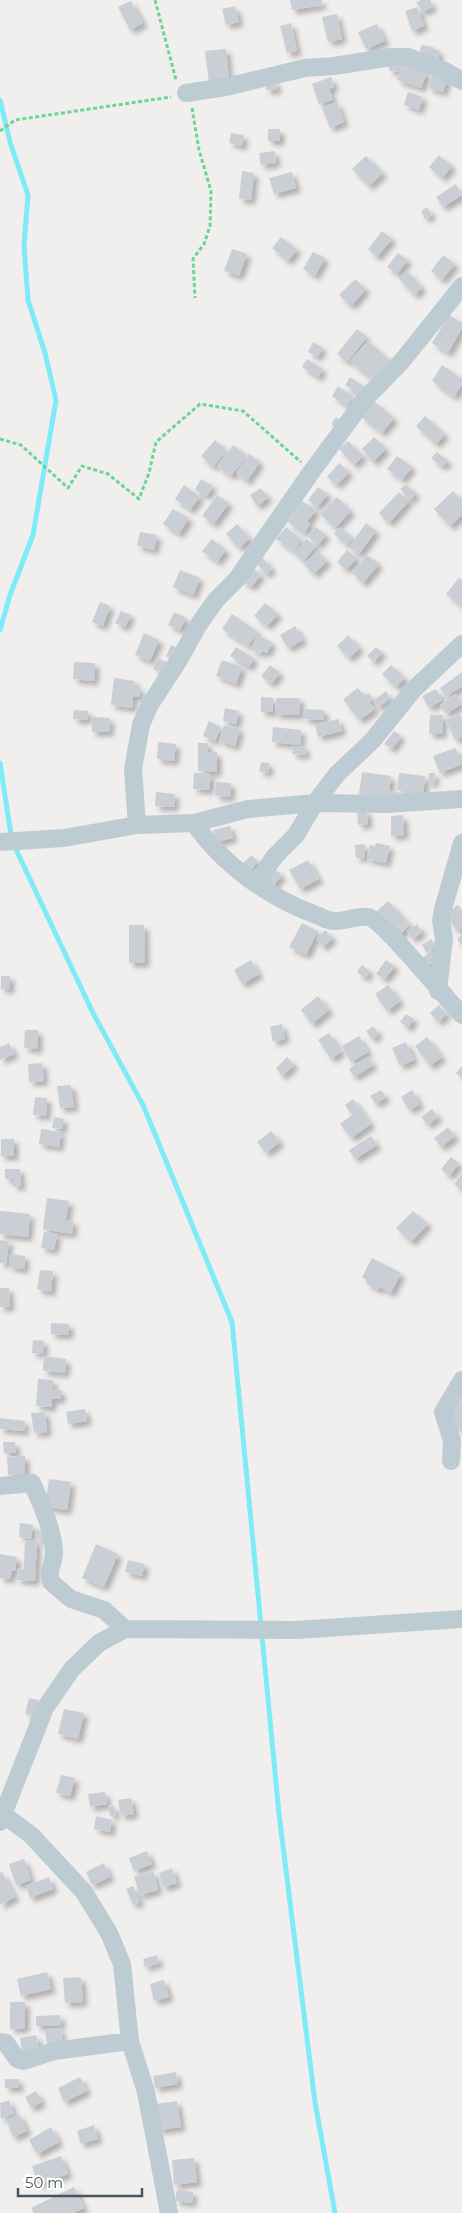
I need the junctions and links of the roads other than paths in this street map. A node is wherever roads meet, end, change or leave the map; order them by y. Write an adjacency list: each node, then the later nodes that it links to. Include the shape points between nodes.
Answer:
1 (462, 81): 2 (street, via 408,56 305,68)
2 (182, 94)
3 (462, 286): 8 (street, via 402,361 366,398 237,579 199,624 180,660 149,706 141,725 133,769)
4 (462, 644): 6 (street, via 413,690)
5 (462, 799): 6 (street, via 388,804)
6 (315, 803): 7 (street, via 248,808); 11 (street, via 296,835 275,856)
7 (194, 823): 8 (street); 11 (street, via 242,874)
8 (137, 825): 9 (street, via 64,838)
9 (0, 842)
10 (462, 843): 12 (street, via 442,915 444,938)
11 (256, 883): 12 (street, via 294,906 334,921 368,917 399,944)
12 (438, 991): 13 (street)
13 (462, 1015)
14 (462, 1380): 15 (street, via 443,1412 452,1441)
15 (451, 1461)
16 (0, 1486): 18 (street, via 32,1483 44,1509 54,1553 49,1569 51,1582 71,1599 104,1610)
17 (462, 1620): 18 (street, via 296,1630)
18 (125, 1629): 19 (street, via 99,1643 72,1669 45,1708)
19 (2, 1818): 20 (street, via 31,1835 84,1892 109,1933 122,1964)
20 (130, 2041): 21 (street, via 63,2049 24,2061 17,2059 6,2043); 22 (street, via 146,2092)
21 (0, 2042)
22 (169, 2213)

